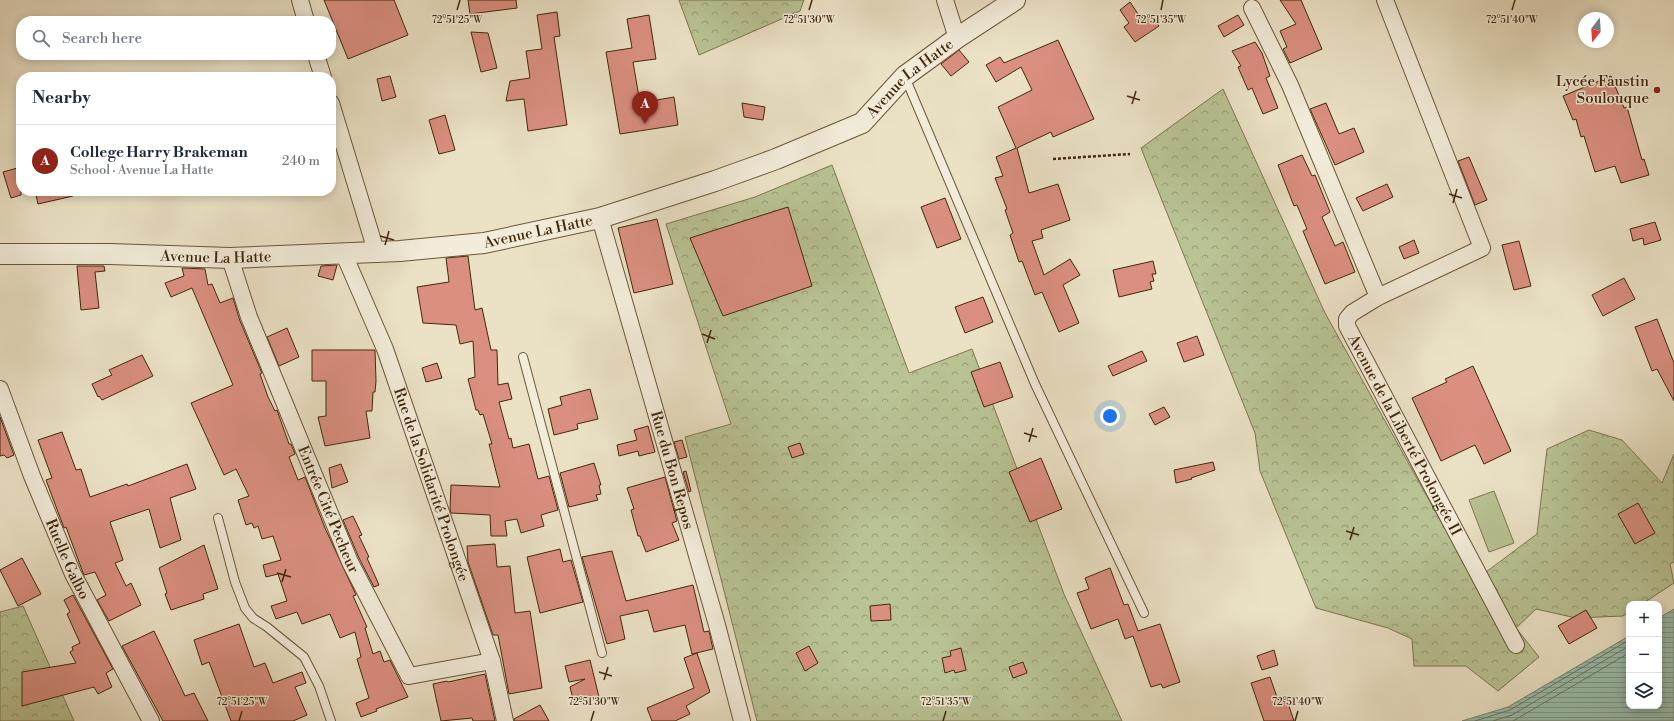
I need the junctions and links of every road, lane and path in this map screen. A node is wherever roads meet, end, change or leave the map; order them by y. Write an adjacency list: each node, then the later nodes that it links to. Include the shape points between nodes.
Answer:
1 (300, 0): 6 (street)
2 (945, 0): 7 (street)
3 (1015, 0): 7 (street, Avenue La Hatte)
4 (1385, 0): 19 (street, Avenue de la Liberté Prolongée II, via 1482,248)
5 (1252, 8): 19 (street, via 1290,85)
6 (305, 16)
7 (957, 38): 10 (street, Avenue La Hatte)
8 (318, 60): 9 (street)
9 (321, 72)
10 (905, 76): 14 (street, Avenue La Hatte, via 862,124 770,162); 23 (lane, via 1035,384)
11 (336, 119): 15 (street)
12 (1130, 154): 13 (path)
13 (1053, 159)
14 (600, 218): 15 (street, Avenue La Hatte, via 484,243); 30 (street, Rue du Bon Repos, via 717,625)
15 (376, 251): 16 (street, Avenue La Hatte)
16 (343, 252): 18 (street, Avenue La Hatte); 26 (street, Rue de la Solidarité Prolongée, via 385,349)
17 (0, 254): 18 (street, Avenue La Hatte)
18 (230, 258): 26 (street, Entrée Cité Pecheur, via 249,317 350,562 409,676)
19 (1378, 297): 24 (street, Avenue de la Liberté Prolongée II, via 1352,314 1347,319 1347,326)
20 (523, 357): 25 (lane)
21 (0, 389): 27 (street, Ruelle Galbo, via 32,476 73,574)
22 (218, 518): 28 (lane, via 235,582 245,608 253,618 304,657 319,686)
23 (1144, 613)
24 (1516, 645)
25 (602, 653)
26 (492, 661): 29 (street, Rue de la Solidarité Prolongée)
27 (151, 721)
28 (331, 721)
29 (506, 721)
30 (742, 721)

